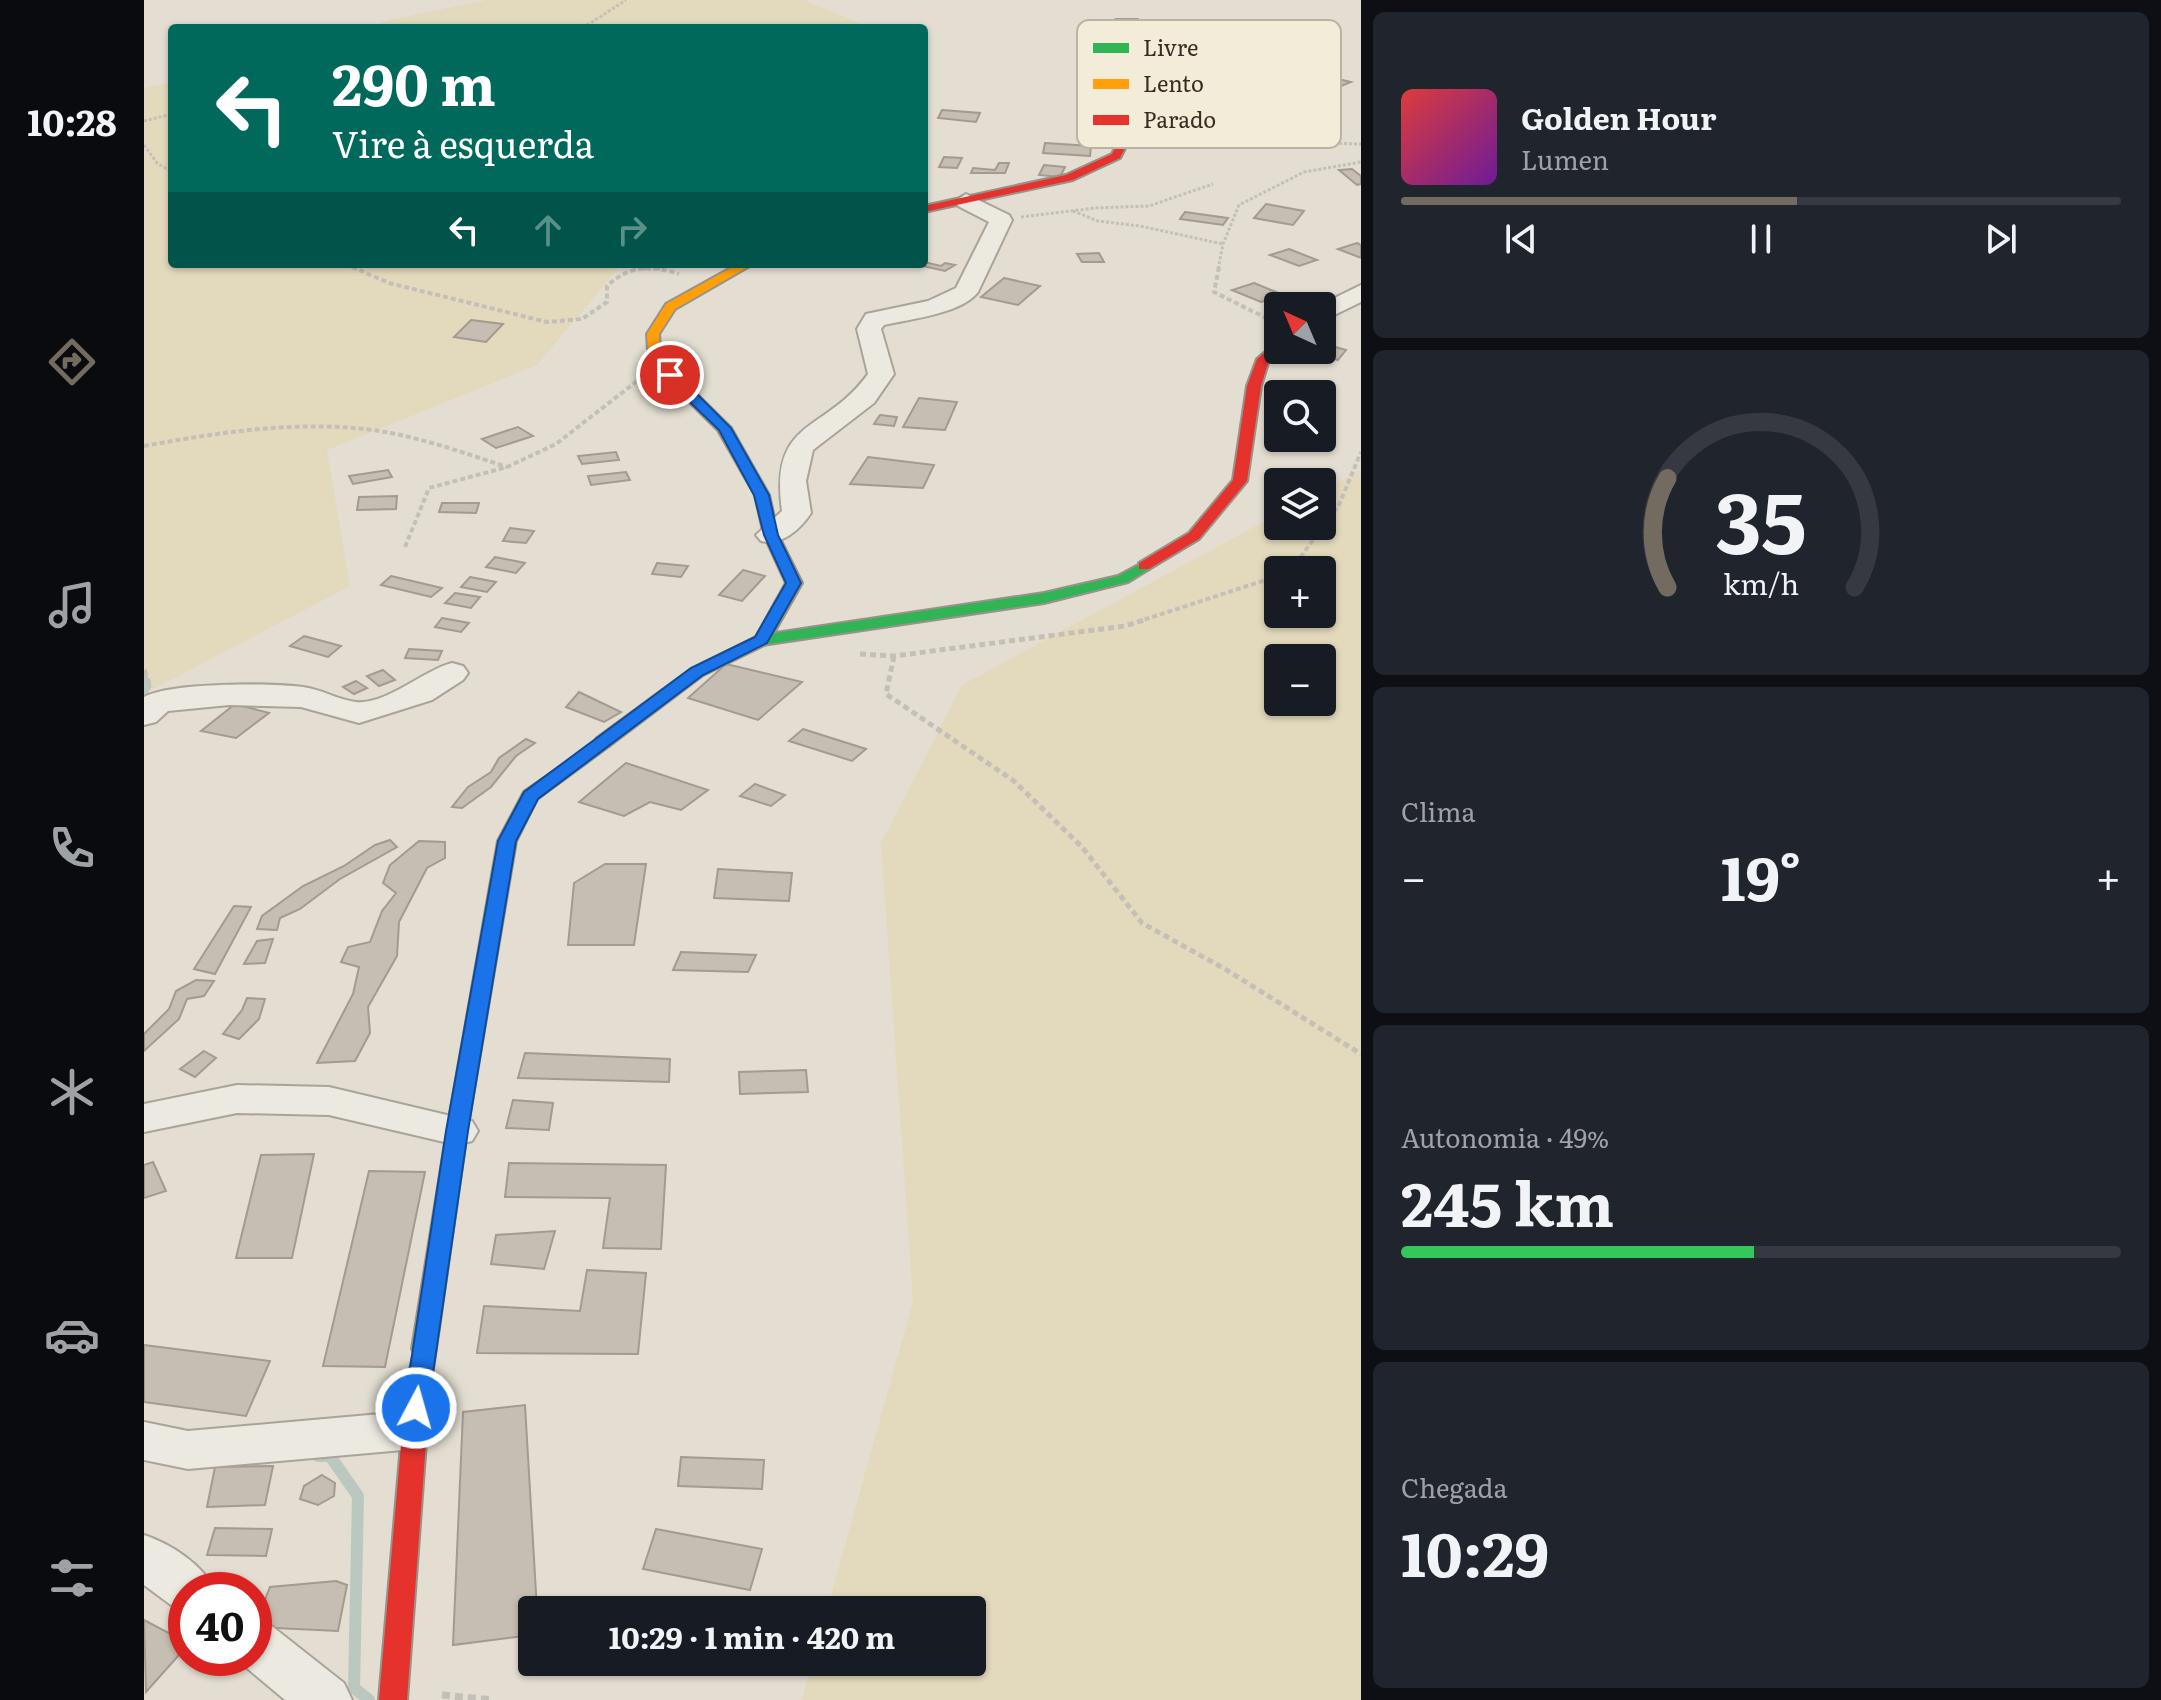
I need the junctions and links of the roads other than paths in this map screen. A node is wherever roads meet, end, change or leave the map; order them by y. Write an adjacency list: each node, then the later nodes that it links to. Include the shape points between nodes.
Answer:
1 (1120, 148): 2 (street, via 1116,156 1069,178)
2 (966, 201): 3 (street); 8 (street, via 1001,220 966,292 935,307 875,319 869,329 881,374 865,397 800,447 792,481 797,513)
3 (928, 208)
4 (740, 268): 8 (street, via 670,307 653,334 654,349 660,364 724,428 762,495)
5 (1361, 292): 6 (street)
6 (1336, 306)
7 (1264, 358): 9 (street, via 1254,386 1240,481 1194,536 1123,579 1044,598)
8 (771, 535): 9 (street, via 794,583)
9 (762, 640): 13 (street, via 697,672 530,796 507,841)
10 (452, 673): 11 (street, via 420,693 359,713 303,697 229,695 158,702)
11 (144, 715)
12 (144, 1118): 13 (street, via 237,1099 329,1101)
13 (457, 1131): 14 (street)
14 (414, 1430): 15 (street, via 188,1450); 20 (street)
15 (144, 1441)
16 (144, 1556): 17 (street)
17 (168, 1574)
18 (272, 1657): 19 (street)
19 (325, 1700)
20 (393, 1700)

